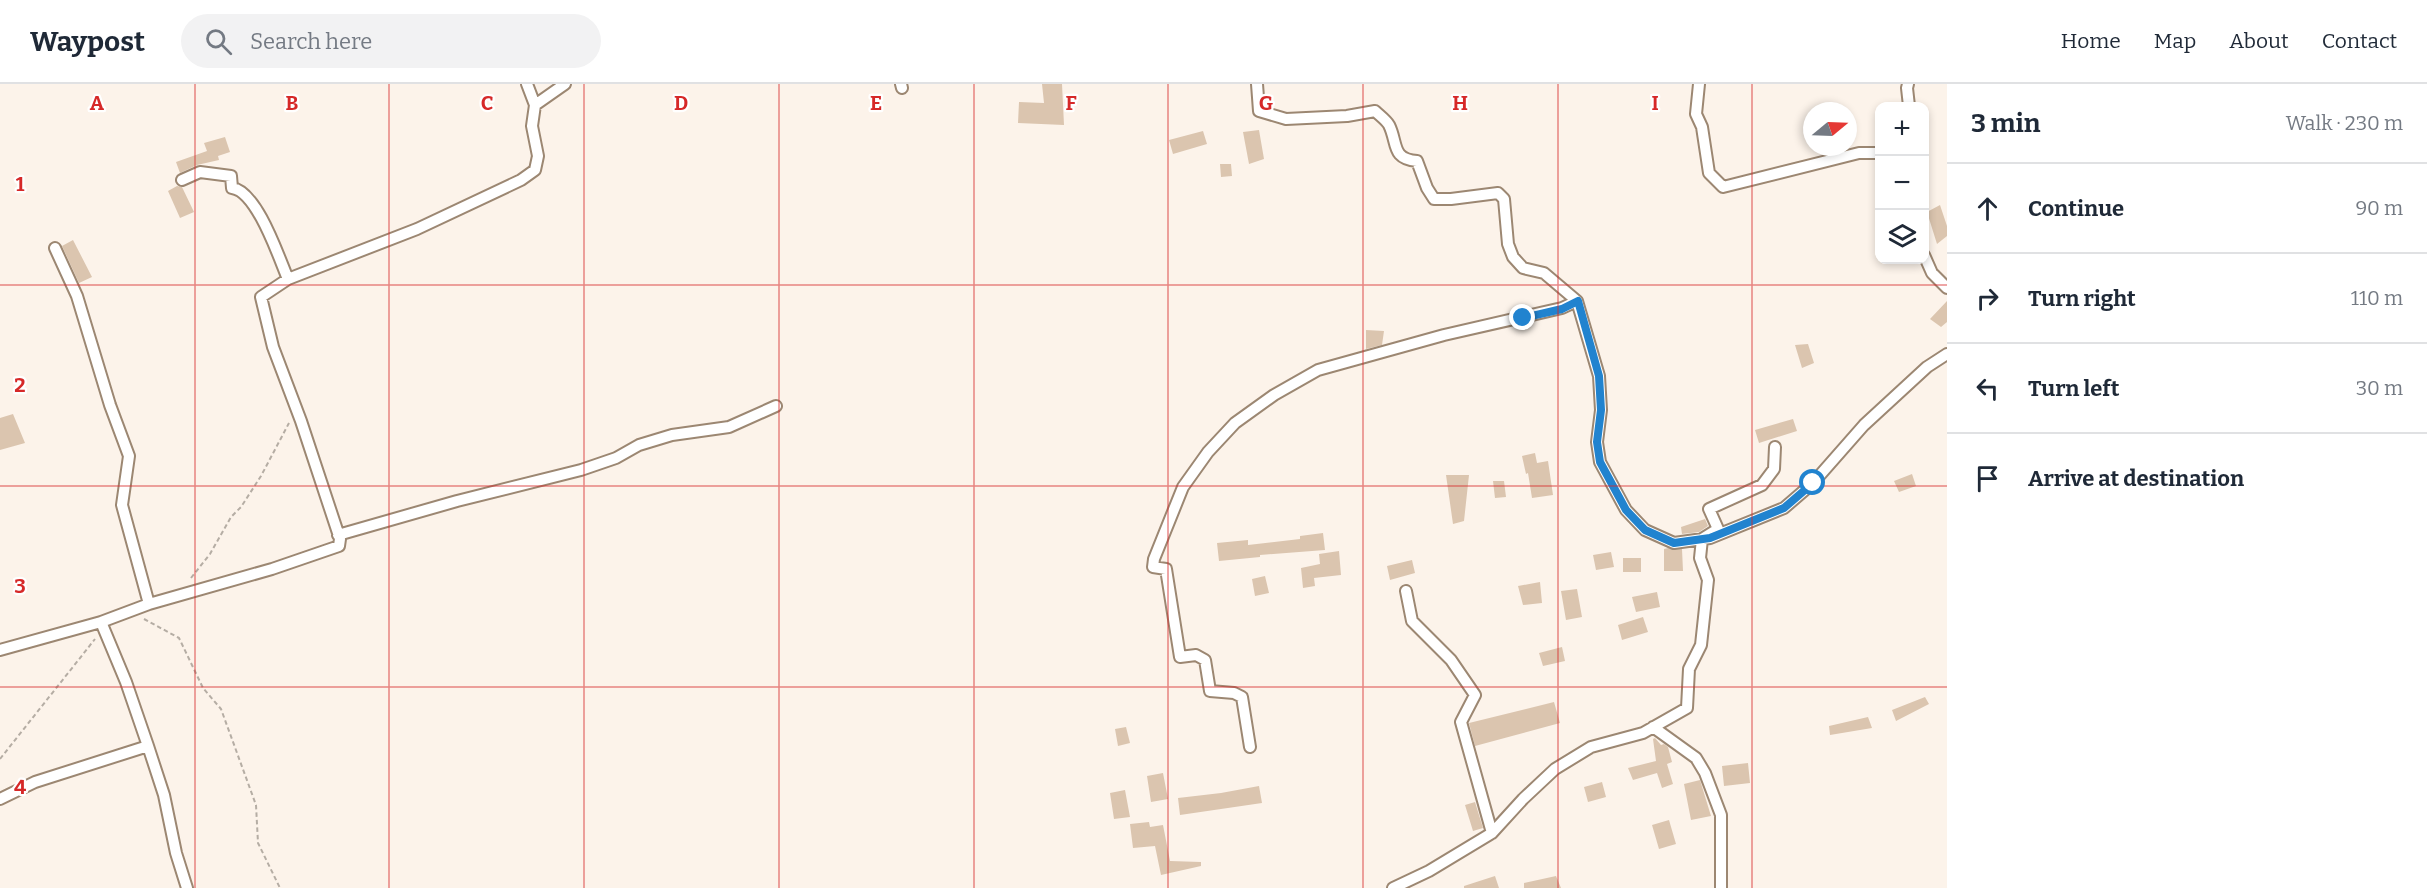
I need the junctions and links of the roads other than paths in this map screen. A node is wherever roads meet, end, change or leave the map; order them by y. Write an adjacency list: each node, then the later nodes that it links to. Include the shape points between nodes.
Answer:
1 (527, 84): 7 (street)
2 (565, 84): 7 (street)
3 (1257, 84): 14 (street, via 1259,111 1286,119 1375,111 1389,124 1396,151 1417,162 1434,199 1498,193 1504,200 1508,244 1514,257 1523,268 1544,273)
4 (1699, 84): 8 (street, via 1696,114 1702,127 1709,173 1723,187 1859,153)
5 (1908, 84): 6 (street)
6 (1909, 102)
7 (535, 105): 12 (street, via 532,126 538,156 535,170 521,180 417,229)
8 (1875, 153)
9 (182, 180): 12 (street, via 200,172 231,176 232,188 249,199 263,220)
10 (55, 248): 21 (street, via 78,296 129,456 122,505)
11 (1928, 264): 13 (street)
12 (288, 279): 18 (street, via 261,297 273,347)
13 (1947, 288)
14 (1578, 301): 19 (street, via 1599,376 1600,462 1626,510 1645,530 1674,543); 26 (street, via 1562,309 1444,335 1318,370 1235,423 1208,452 1183,487 1152,567 1166,569 1180,657 1196,655 1205,660 1209,690 1242,697)
15 (1947, 354): 19 (street, via 1927,367 1864,425 1813,483 1784,508)
16 (776, 406): 18 (street, via 729,427 672,435 581,470)
17 (1775, 447): 19 (street, via 1774,469 1762,485 1709,509 1718,529)
18 (338, 535): 21 (street, via 339,546)
19 (1702, 539): 24 (street, via 1700,558 1708,580 1701,645 1689,669 1687,708)
20 (1406, 591): 28 (street, via 1412,621 1451,660 1475,695 1461,722)
21 (149, 604): 22 (street)
22 (101, 622): 23 (street); 25 (street)
23 (0, 650)
24 (1653, 727): 28 (street, via 1590,747 1555,769); 31 (street, via 1696,758 1705,773 1721,815)
25 (148, 746): 27 (street, via 35,782); 29 (street)
26 (1250, 747)
27 (0, 799)
28 (1492, 833): 30 (street)
29 (187, 888)
30 (1393, 888)
31 (1721, 888)

